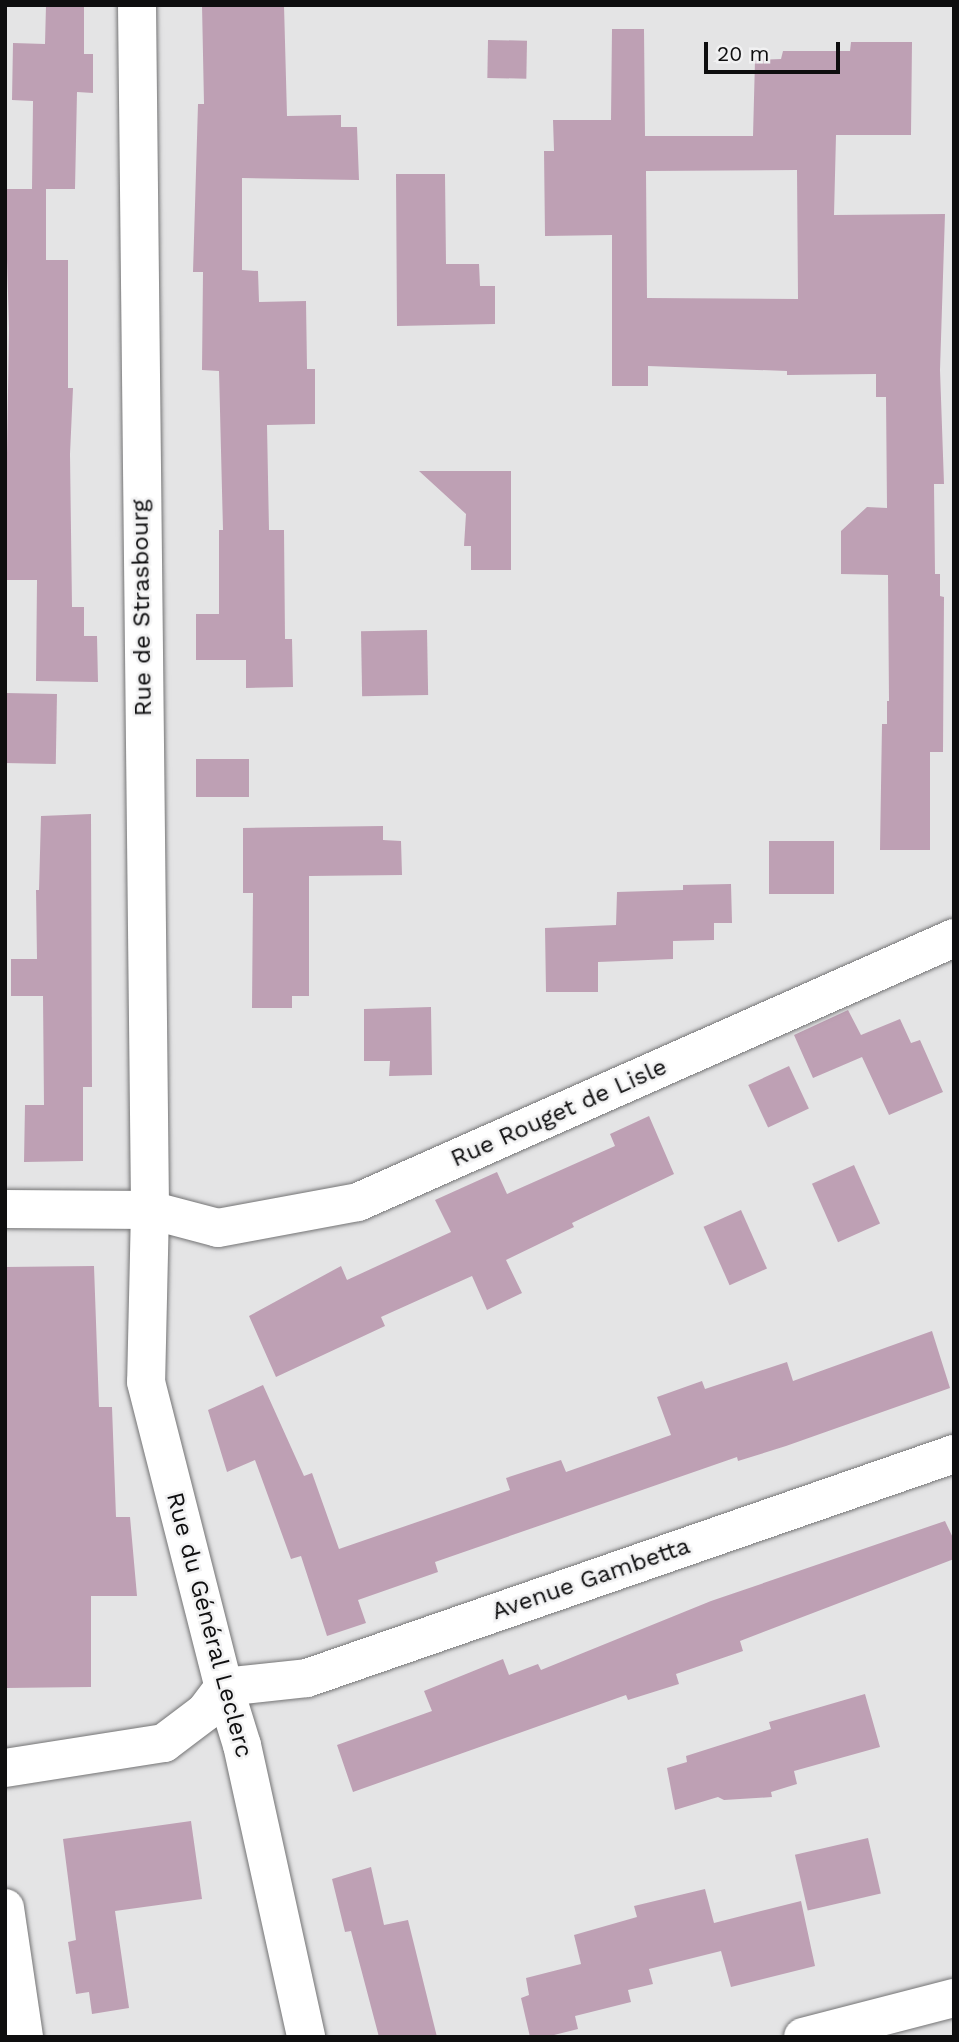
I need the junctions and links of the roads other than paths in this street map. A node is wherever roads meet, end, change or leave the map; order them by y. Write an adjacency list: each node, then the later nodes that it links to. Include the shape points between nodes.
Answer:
1 (137, 5): 4 (street, Rue de Strasbourg)
2 (954, 938): 4 (street, Rue Rouget de Lisle, via 358,1202 218,1228)
3 (5, 1209): 4 (street, Rue Rouget de Lisle)
4 (150, 1210): 6 (street, Rue du Général Leclerc, via 146,1382)
5 (954, 1454): 6 (street, Avenue Gambetta, via 307,1678)
6 (224, 1687): 7 (street, via 205,1712 164,1743); 11 (street, Rue du Général Leclerc, via 242,1745)
7 (5, 1768)
8 (5, 1908): 10 (street)
9 (954, 1998): 12 (street)
10 (24, 2037)
11 (306, 2037)
12 (803, 2037)

